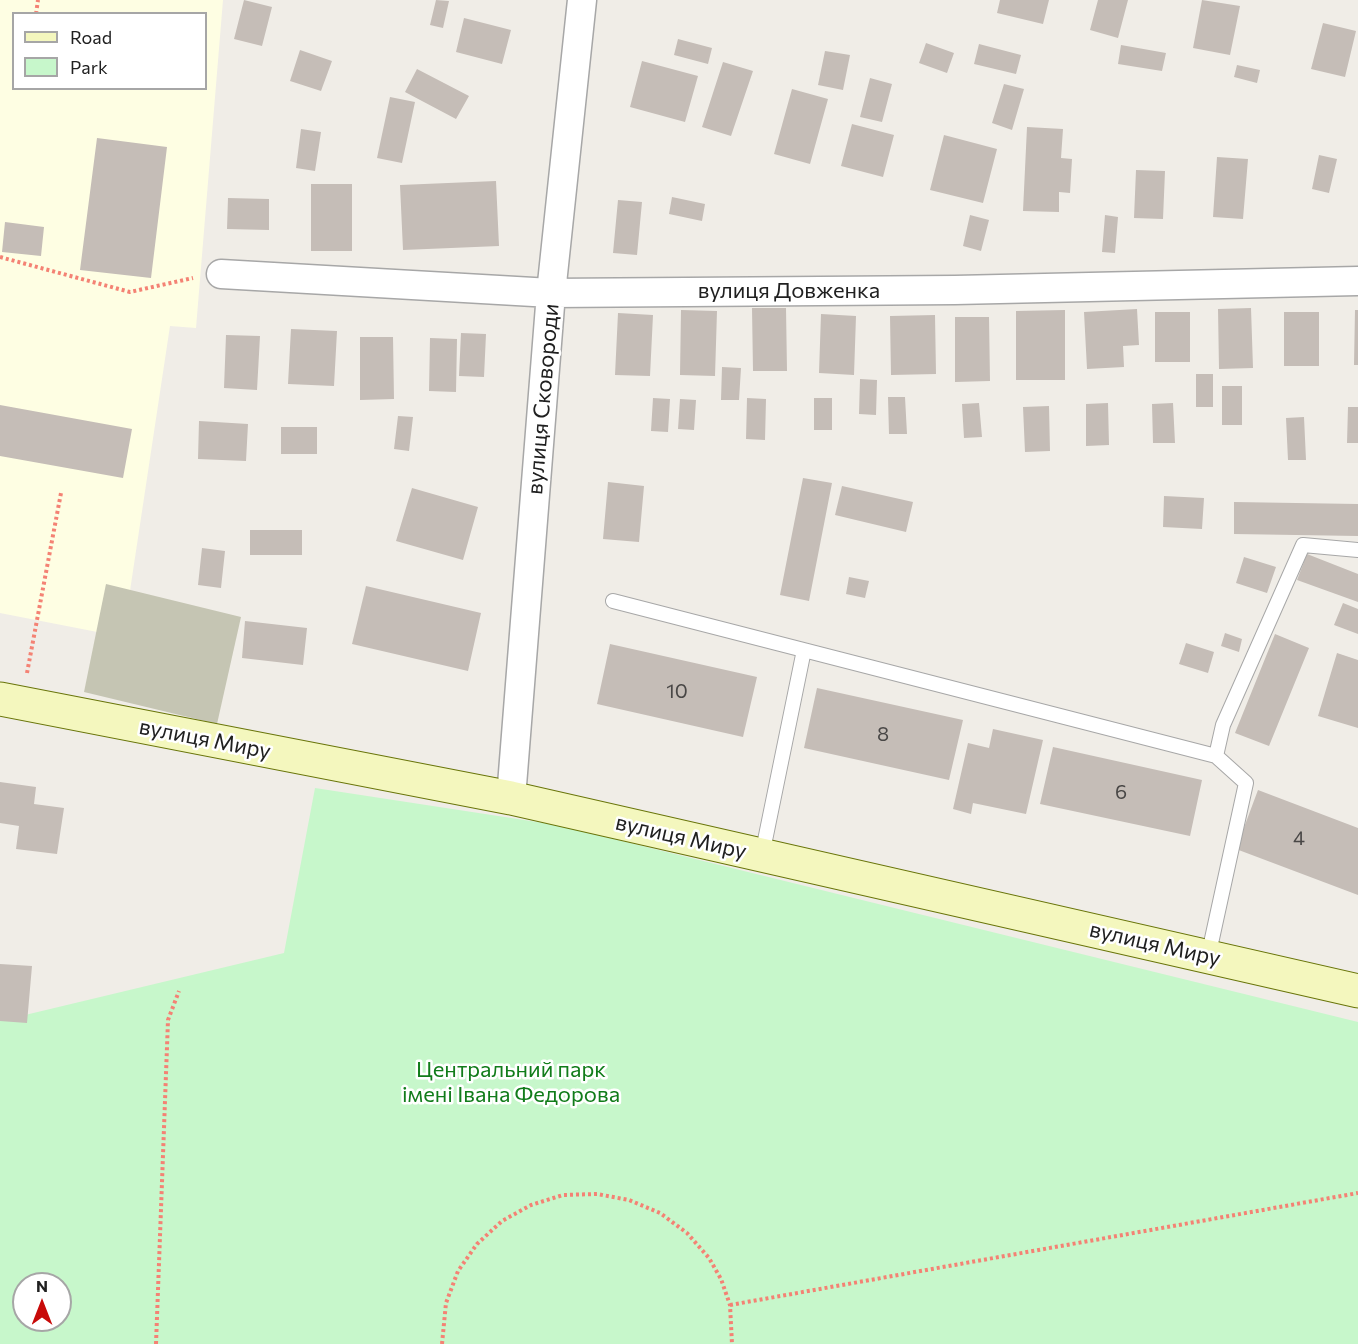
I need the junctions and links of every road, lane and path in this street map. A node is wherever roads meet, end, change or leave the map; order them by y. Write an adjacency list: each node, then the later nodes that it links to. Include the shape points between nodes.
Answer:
1 (582, 0): 5 (street, вулиця Сковороди)
2 (0, 257): 3 (path, via 130,292)
3 (221, 274): 5 (street, вулиця Довженка)
4 (1358, 281): 5 (street, вулиця Довженка, via 955,290)
5 (551, 293): 12 (street, вулиця Сковороди)
6 (61, 494): 10 (path, via 39,621)
7 (1358, 550): 11 (lane, via 1303,545 1223,725)
8 (613, 602): 9 (lane)
9 (804, 650): 11 (lane); 13 (lane)
10 (10, 701): 12 (main road, вулиця Миру)
11 (1216, 756): 14 (lane, via 1246,783)
12 (511, 798): 13 (main road, вулиця Миру)
13 (762, 855): 14 (main road, вулиця Миру)
14 (1208, 957): 16 (main road, вулиця Миру)
15 (179, 991): 19 (path, via 168,1020)
16 (1358, 991)
17 (1358, 1193): 18 (path)
18 (730, 1305): 20 (path, via 709,1258 687,1233 660,1213 630,1200 597,1194 563,1196 531,1205 477,1244 458,1271 446,1302); 21 (path)
19 (156, 1344)
20 (442, 1344)
21 (732, 1344)

